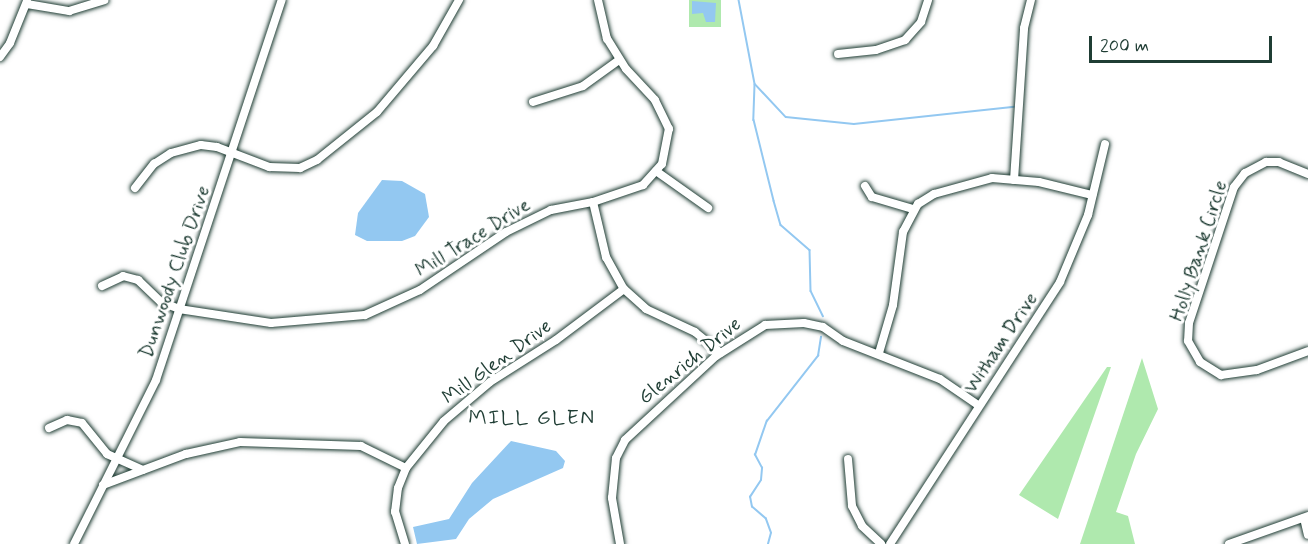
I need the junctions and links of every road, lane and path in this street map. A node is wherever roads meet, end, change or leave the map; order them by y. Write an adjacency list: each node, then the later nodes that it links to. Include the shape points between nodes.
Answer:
1 (104, 0): 7 (street, via 69,10)
2 (282, 0): 13 (street, Dunwoody Club Drive)
3 (459, 0): 13 (street, via 433,46 377,111 317,160 300,168 280,168)
4 (598, 0): 10 (street, via 604,32)
5 (928, 0): 8 (street, via 921,22 905,40 876,51)
6 (1031, 0): 16 (street, via 1024,28)
7 (27, 2): 9 (street)
8 (838, 54)
9 (0, 57)
10 (619, 60): 11 (street, via 583,86); 14 (street, via 666,118 667,151)
11 (532, 102)
12 (1105, 144): 19 (street, Witham Drive)
13 (233, 152): 18 (street, via 201,145 171,153 154,164); 25 (street, Dunwoody Club Drive)
14 (656, 171): 20 (street, Mill Trace Drive, via 643,185); 21 (street)
15 (1308, 174): 26 (street, Holly Bank Circle, via 1279,162 1266,162 1245,173 1234,187 1189,323 1188,341 1200,362 1221,375 1257,370)
16 (1014, 180): 19 (street); 22 (street, via 992,178 961,185 934,194)
17 (865, 186): 22 (street, via 872,197)
18 (135, 188)
19 (1092, 195): 29 (street, Witham Drive, via 1081,237 1060,282)
20 (593, 202): 24 (street, via 606,256); 25 (street, Mill Trace Drive, via 550,210 531,219 420,290 364,315 271,323)
21 (708, 208)
22 (913, 209): 28 (street, via 903,232 893,305)
23 (102, 286): 25 (street, via 123,276 138,280 161,302)
24 (624, 289): 27 (street, via 646,309 695,332); 33 (street, Mill Glen Drive, via 556,340 490,382 444,421)
25 (179, 309): 31 (street, Dunwoody Club Drive, via 147,403)
26 (1308, 351)
27 (721, 352): 28 (street, Glenrich Drive, via 765,325 804,323 823,327 843,341); 40 (street, Glenrich Drive, via 646,417 620,450 612,498)
28 (879, 353): 29 (street, Glenrich Drive, via 940,379)
29 (978, 405): 42 (street, Witham Drive)
30 (49, 428): 31 (street, via 67,420 82,423 93,432 103,450)
31 (119, 458): 34 (street); 35 (street, Dunwoody Club Drive)
32 (848, 459): 41 (street, via 852,506 862,526)
33 (406, 468): 34 (street, via 361,446 250,442 186,454); 39 (street, Mill Glen Drive, via 395,512)
34 (143, 470): 35 (street)
35 (103, 486): 38 (street, Dunwoody Club Drive)
36 (1306, 517): 37 (street); 43 (street)
37 (1308, 535)
38 (74, 544)
39 (405, 544)
40 (620, 544)
41 (880, 544)
42 (890, 544)
43 (1229, 544)

